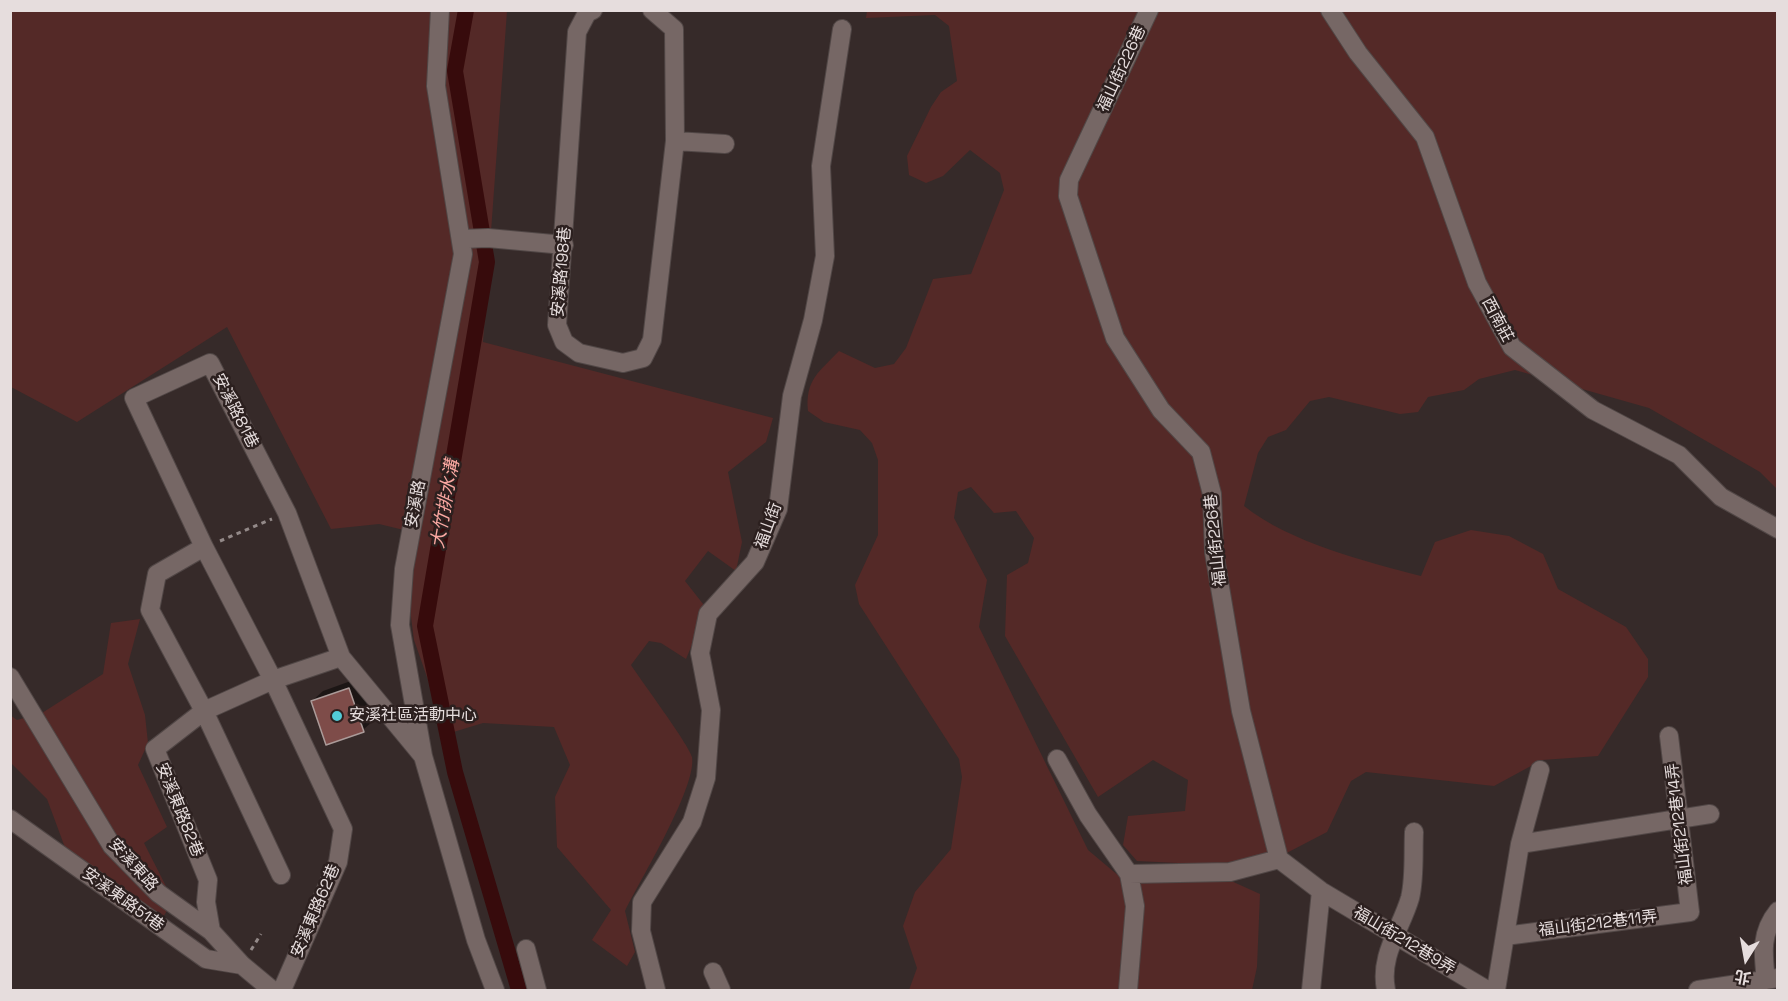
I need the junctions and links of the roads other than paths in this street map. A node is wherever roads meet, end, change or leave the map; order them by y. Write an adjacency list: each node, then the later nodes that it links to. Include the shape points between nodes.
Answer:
1 (440, 10): 9 (street, 安溪路, via 436,86)
2 (593, 10): 10 (street, 安溪路198巷, via 586,13 577,32)
3 (652, 10): 7 (street, 安溪路198巷, via 674,29)
4 (1149, 10): 27 (street, 福山街226巷, via 1069,180 1068,196 1114,338 1161,410 1201,452 1212,494 1214,552 1241,711)
5 (1330, 10): 11 (street, 西南莊, via 1358,53 1425,137 1477,283 1512,347 1593,410 1679,455 1721,497)
6 (842, 29): 44 (street, 福山街, via 821,166 825,256 813,320 792,396 778,509 755,562 708,614 700,652 711,710 706,778 692,822 642,902 641,931)
7 (675, 141): 8 (street); 10 (street, 安溪路198巷, via 652,339 643,358 623,363 579,353 564,342 557,325)
8 (725, 144)
9 (473, 239): 10 (street); 18 (street, 安溪路, via 463,254 404,569 399,625)
10 (564, 244)
11 (1778, 529)
12 (204, 547): 13 (street, 安溪路81巷, via 134,398 210,363 287,513); 15 (street, 安溪路81巷); 16 (street, via 157,574 150,610)
13 (341, 657): 15 (street); 18 (street, 安溪路81巷)
14 (10, 677): 33 (street, 安溪東路, via 112,846 158,893)
15 (273, 680): 16 (street); 24 (street, 安溪路81巷)
16 (204, 711): 29 (street); 33 (street, 安溪東路82巷, via 155,749 208,880 206,903)
17 (1669, 736): 23 (street, 福山街212巷14弄)
18 (423, 756): 42 (street, 安溪路, via 476,940)
19 (1057, 759): 28 (street, via 1088,815)
20 (1540, 770): 26 (street)
21 (1710, 814): 23 (street)
22 (10, 819): 37 (street, 安溪東路51巷, via 206,960)
23 (1679, 819): 26 (street); 32 (street, 福山街212巷14弄)
24 (343, 829): 41 (street, 安溪東路62巷, via 338,862)
25 (1414, 832): 34 (street, via 1410,897)
26 (1520, 844): 35 (street)
27 (1279, 859): 28 (street, via 1230,872); 30 (street)
28 (1129, 874): 46 (street, via 1135,906)
29 (281, 875)
30 (1321, 891): 34 (street, 福山街212巷9弄); 47 (street)
31 (1778, 911): 39 (street, via 1769,921 1762,944)
32 (1690, 912): 35 (street, 福山街212巷11弄)
33 (211, 931): 37 (street, 安溪東路)
34 (1393, 936): 48 (street, via 1383,978); 49 (street, 福山街212巷9弄)
35 (1505, 936): 50 (street)
36 (526, 949): 43 (street)
37 (242, 965): 40 (street, 安溪東路)
38 (712, 972): 45 (street)
39 (1772, 979): 51 (street)
40 (272, 990)
41 (282, 990)
42 (495, 990)
43 (537, 990)
44 (656, 990)
45 (721, 990)
46 (1128, 990)
47 (1311, 990)
48 (1386, 990)
49 (1487, 990)
50 (1496, 990)
51 (1698, 990)

